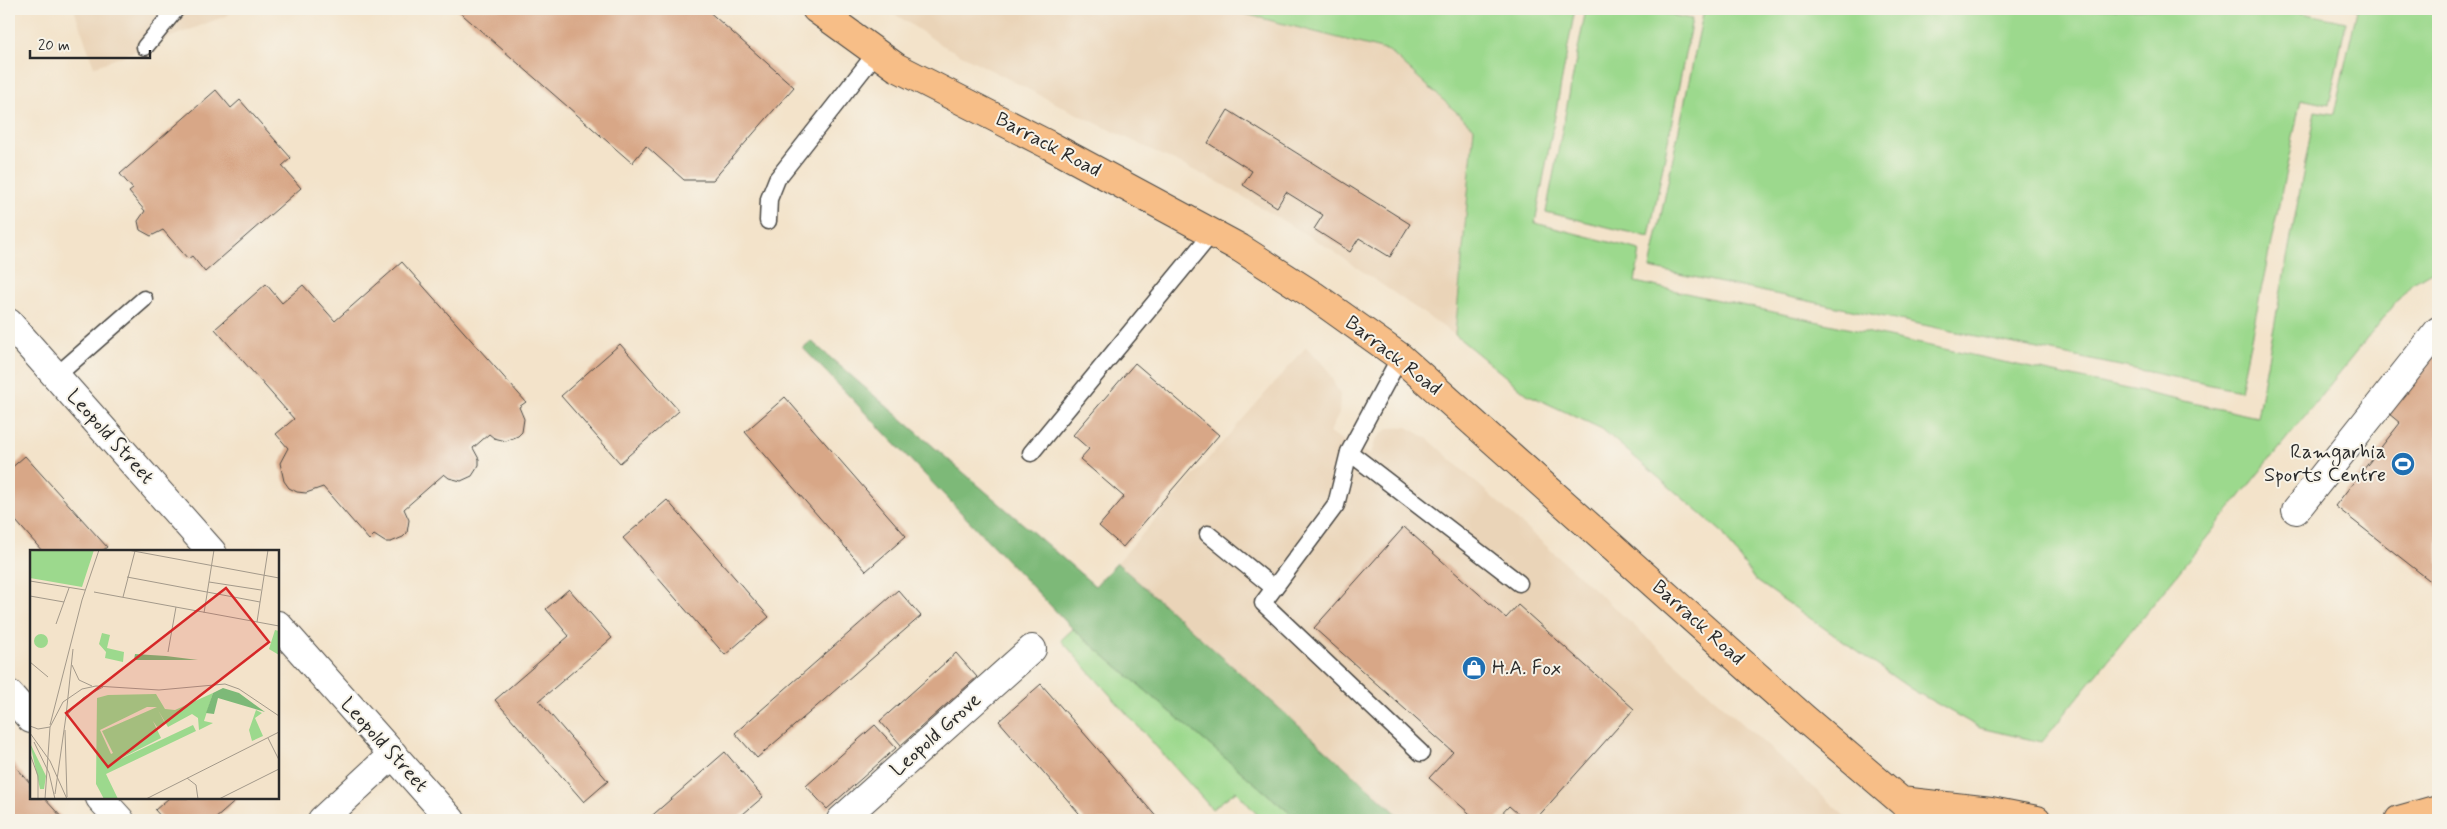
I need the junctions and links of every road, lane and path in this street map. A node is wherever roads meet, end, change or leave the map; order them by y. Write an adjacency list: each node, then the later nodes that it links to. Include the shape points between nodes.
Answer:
1 (176, 9): 3 (lane)
2 (816, 9): 4 (main road, Barrack Road)
3 (145, 46)
4 (876, 53): 5 (lane, via 777,179 769,199); 6 (main road, Barrack Road, via 896,67)
5 (768, 221)
6 (1212, 233): 10 (main road, Barrack Road, via 1313,295); 13 (lane)
7 (144, 299): 11 (lane)
8 (9, 323): 11 (street, Leopold Street)
9 (2438, 331): 14 (street)
10 (1400, 357): 12 (lane); 27 (main road, Barrack Road)
11 (56, 376): 16 (street, Leopold Street)
12 (1349, 452): 17 (lane); 18 (lane, via 1336,505)
13 (1031, 453)
14 (2296, 510)
15 (1208, 534): 18 (lane)
16 (210, 550)
17 (1519, 583)
18 (1274, 588): 23 (lane, via 1263,603)
19 (279, 626): 24 (street, Leopold Street)
20 (1032, 649): 31 (street, Leopold Grove)
21 (9, 694): 22 (street)
22 (30, 718)
23 (1421, 753)
24 (393, 754): 29 (street); 30 (street, Leopold Street)
25 (101, 799): 28 (street)
26 (2438, 809): 33 (main road)
27 (1910, 811): 32 (main road, Barrack Road, via 1991,811)
28 (120, 820)
29 (322, 820)
30 (451, 820)
31 (841, 820)
32 (2037, 820)
33 (2399, 820)

